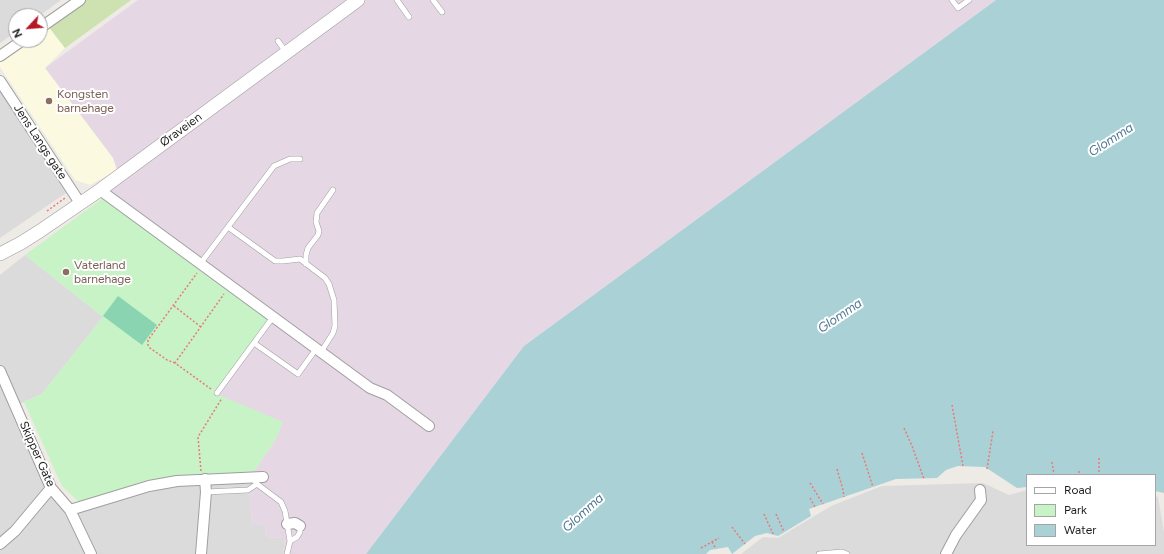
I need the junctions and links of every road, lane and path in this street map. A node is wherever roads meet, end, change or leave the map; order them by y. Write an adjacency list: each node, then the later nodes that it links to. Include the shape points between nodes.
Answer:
1 (80, 0): 9 (street)
2 (358, 0): 12 (street, Øraveien)
3 (397, 0): 8 (lane)
4 (433, 0): 7 (lane)
5 (952, 0): 6 (lane, via 958,8)
6 (968, 0)
7 (442, 12)
8 (409, 17)
9 (48, 22)
10 (278, 41): 12 (lane)
11 (12, 48): 13 (street)
12 (286, 52): 16 (street, Øraveien)
13 (0, 56)
14 (0, 81): 18 (street, Jens Langs gate)
15 (300, 159): 20 (lane, via 290,159 274,166)
16 (100, 190): 18 (street, Øraveien); 23 (street)
17 (333, 190): 22 (lane, via 317,213 319,231 308,248)
18 (76, 197): 19 (path); 21 (street, Øraveien, via 40,231)
19 (45, 213)
20 (228, 227): 22 (lane, via 275,261 300,259); 23 (lane)
21 (0, 254)
22 (306, 264): 29 (lane, via 329,284 336,313 334,333)
23 (202, 265): 24 (street); 25 (path)
24 (230, 286): 26 (street); 27 (path)
25 (174, 306): 27 (path); 30 (path, via 148,340 148,344 150,348)
26 (273, 317): 28 (lane); 29 (street)
27 (201, 327): 30 (path)
28 (254, 343): 29 (lane, via 298,374); 32 (lane)
29 (318, 350): 34 (street)
30 (175, 364): 32 (path)
31 (0, 371): 50 (street, Skipper Gate)
32 (219, 391): 45 (path, via 225,394 198,437)
33 (952, 405): 40 (path)
34 (429, 426)
35 (904, 428): 46 (path)
36 (993, 431): 42 (path)
37 (862, 453): 49 (path)
38 (1099, 458): 44 (path)
39 (1052, 462): 43 (path)
40 (963, 466)
41 (837, 469): 54 (path)
42 (987, 469)
43 (1054, 474)
44 (1099, 474)
45 (203, 479): 47 (street); 52 (street); 57 (street, via 150,486)
46 (924, 479)
47 (257, 480): 52 (lane, via 248,490); 60 (lane, via 281,502 286,511)
48 (810, 483): 55 (path)
49 (873, 487)
50 (51, 488): 57 (street, Skipper Gate); 68 (street, via 15,531)
51 (980, 490): 77 (street, via 981,500)
52 (206, 492): 73 (street)
53 (810, 498): 56 (path)
54 (844, 498)
55 (823, 504)
56 (815, 507)
57 (70, 510): 72 (street, Skipper Gate)
58 (764, 514): 64 (path)
59 (776, 514): 63 (path)
60 (287, 524): 61 (street, via 295,523); 66 (lane)
61 (300, 526): 66 (lane, via 300,532)
62 (732, 527): 69 (path)
63 (784, 532)
64 (774, 536)
65 (719, 538): 67 (path)
66 (290, 541): 74 (lane)
67 (712, 542): 70 (path); 71 (path)
68 (0, 544)
69 (745, 544)
70 (701, 548)
71 (716, 549)
72 (91, 554)
73 (201, 554)
74 (287, 554)
75 (819, 554): 76 (lane)
76 (847, 554)
77 (946, 554)

